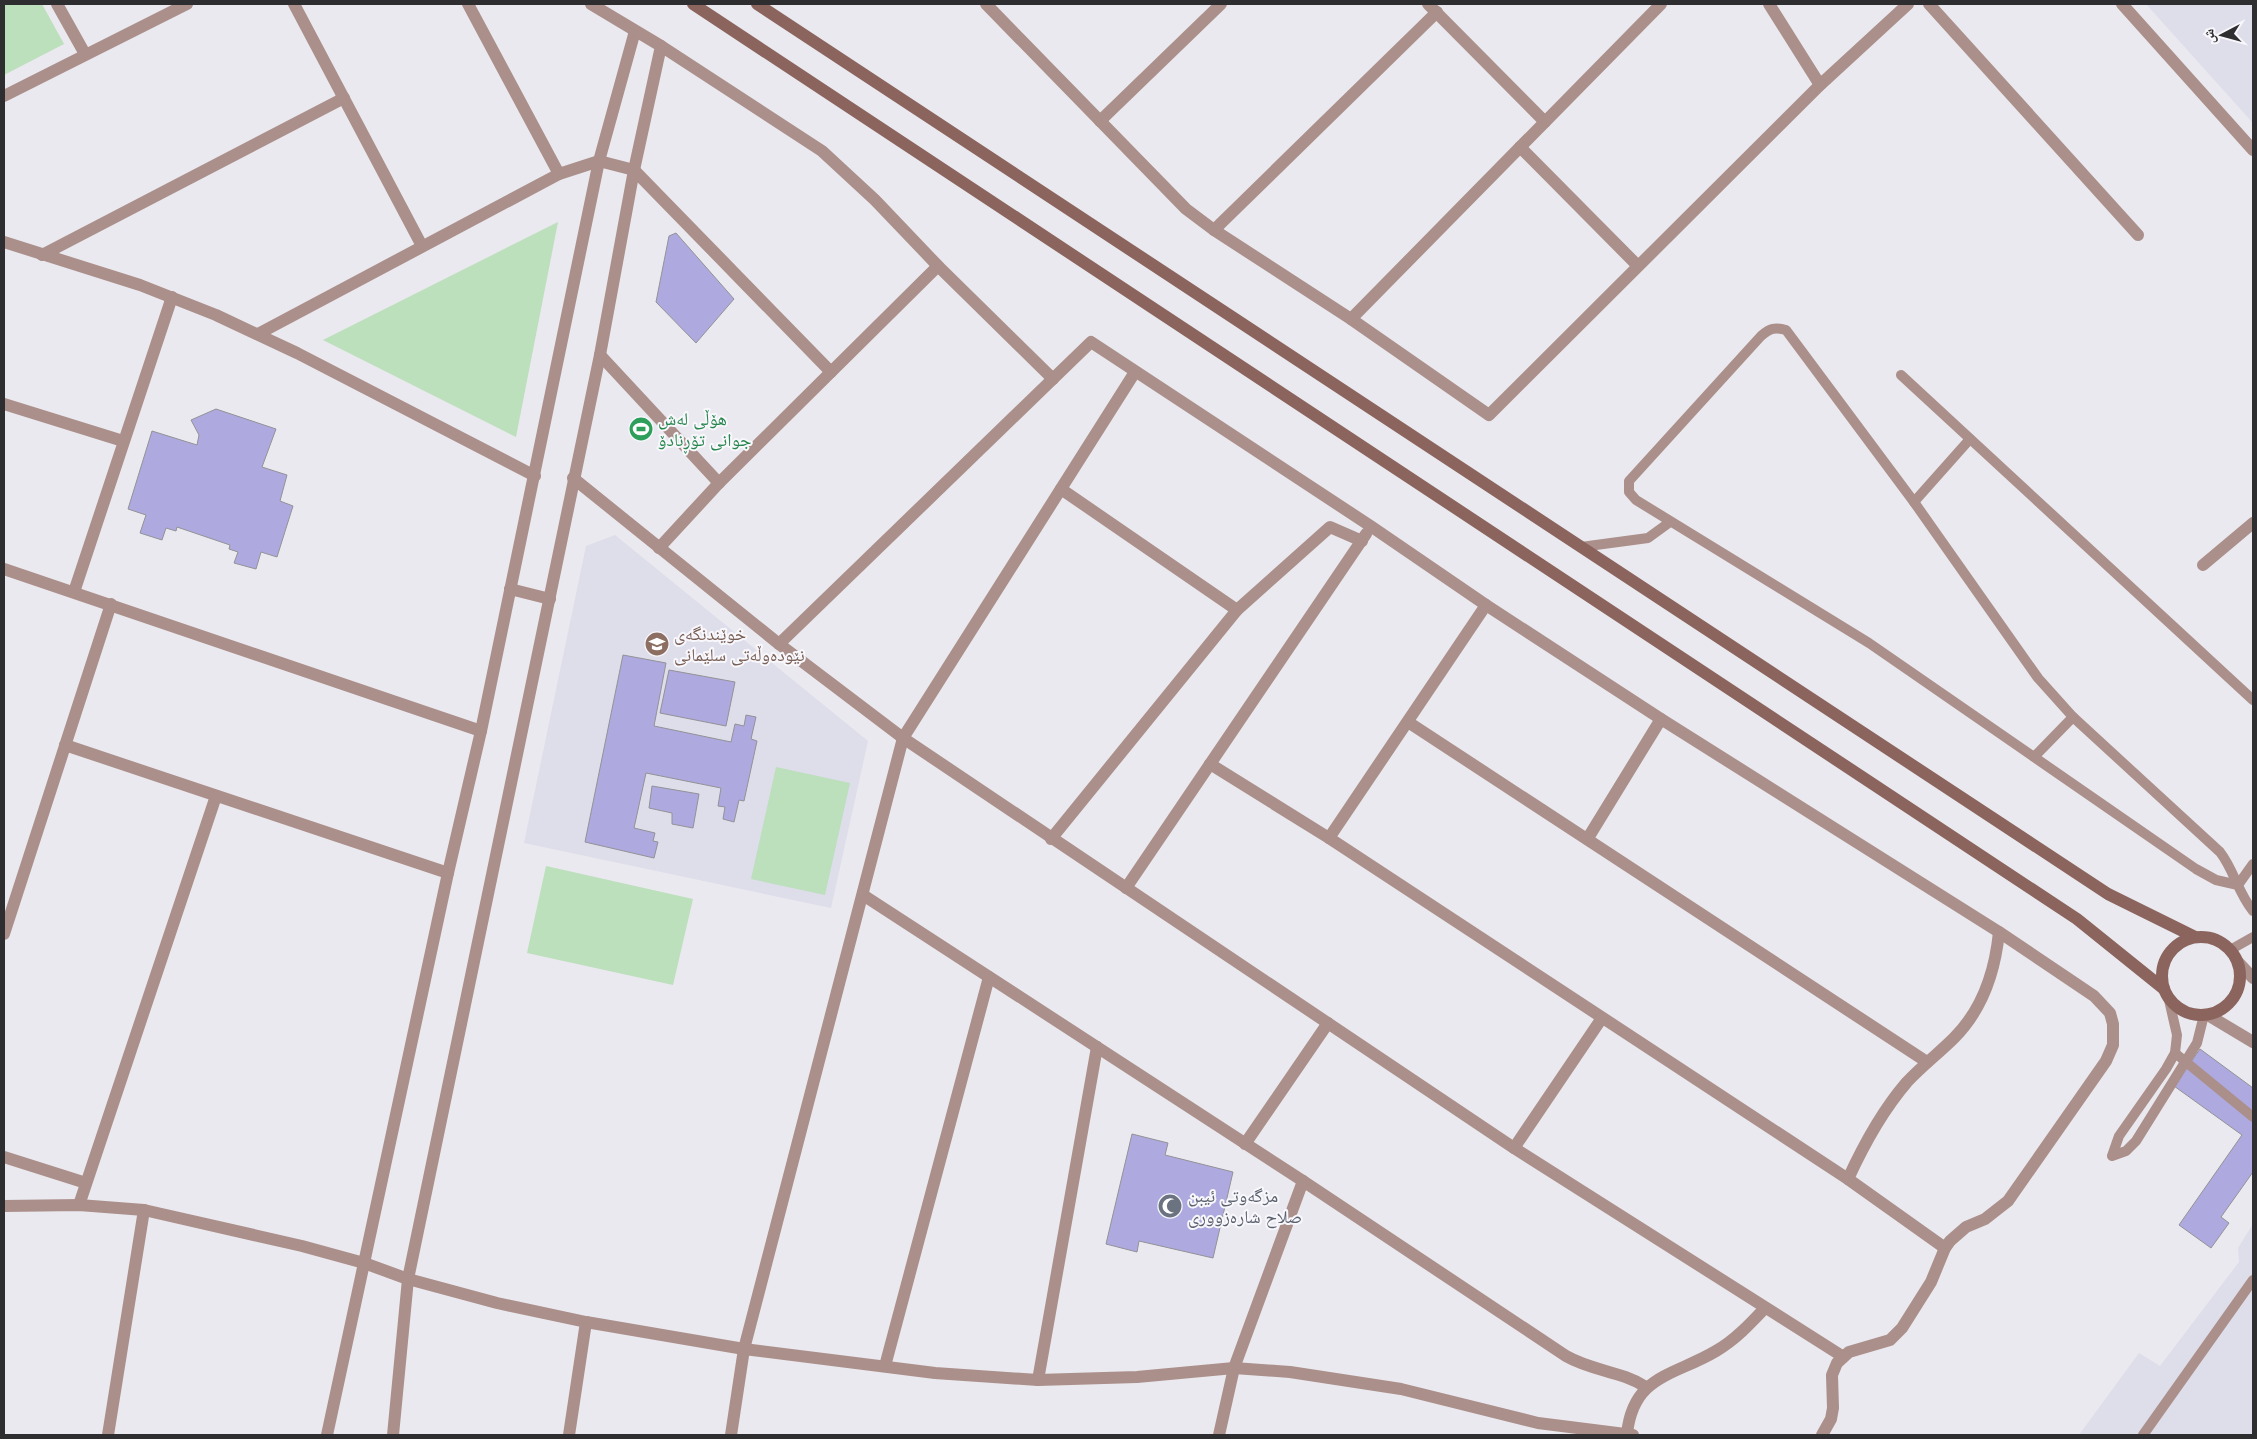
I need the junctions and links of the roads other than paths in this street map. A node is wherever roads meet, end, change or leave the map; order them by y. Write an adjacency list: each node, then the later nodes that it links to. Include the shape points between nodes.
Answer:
1 (57, 4): 18 (street)
2 (187, 4): 18 (street)
3 (294, 4): 21 (street)
4 (468, 4): 28 (street)
5 (591, 4): 16 (street)
6 (693, 4): 94 (main road, via 2077,919)
7 (756, 4): 57 (main road)
8 (986, 4): 22 (street)
9 (1769, 4): 19 (street)
10 (1908, 4): 19 (street)
11 (1929, 4): 30 (street)
12 (2122, 4): 25 (street)
13 (1655, 6): 23 (street)
14 (1212, 7): 22 (street)
15 (1432, 8): 23 (street); 29 (street)
16 (635, 31): 17 (street); 26 (street)
17 (661, 46): 27 (street); 34 (street, via 822,151 876,200)
18 (85, 54): 20 (street)
19 (1820, 85): 35 (street)
20 (4, 96)
21 (344, 98): 32 (street); 33 (street)
22 (1100, 121): 29 (street, via 1186,209)
23 (1545, 122): 24 (street)
24 (1520, 147): 35 (street); 37 (street)
25 (2253, 150)
26 (600, 161): 27 (street); 28 (street); 47 (street)
27 (634, 170): 39 (street); 40 (street)
28 (559, 174): 32 (street)
29 (1214, 230): 37 (street)
30 (2138, 235)
31 (4, 242): 33 (street)
32 (422, 246): 38 (street)
33 (42, 255): 36 (street)
34 (938, 266): 40 (street); 43 (street)
35 (1638, 266): 37 (street, via 1489,415)
36 (172, 297): 38 (street); 46 (street)
37 (1351, 319)
38 (258, 334): 47 (street)
39 (600, 354): 48 (street); 49 (street)
40 (831, 372): 49 (street)
41 (1135, 372): 43 (street, via 1091,342); 50 (street); 54 (street)
42 (1901, 375): 45 (lane)
43 (1053, 379): 66 (street)
44 (4, 404): 46 (street)
45 (1970, 439): 51 (lane); 67 (lane)
46 (123, 441): 61 (street)
47 (535, 476): 60 (street)
48 (573, 478): 56 (street); 62 (street)
49 (719, 483): 56 (street)
50 (1061, 489): 65 (street); 72 (street)
51 (1914, 502): 52 (lane, via 1793,337 1778,327 1761,336 1629,481 1631,496); 68 (lane, via 2038,678)
52 (1670, 522): 57 (lane, via 1648,538); 74 (lane, via 1869,643)
53 (2253, 523): 58 (street)
54 (1372, 527): 55 (street); 64 (street)
55 (1362, 541): 65 (street, via 1330,527); 75 (street)
56 (659, 548): 66 (street)
57 (1581, 548): 88 (main road, via 2108,894)
58 (2203, 565)
59 (4, 569): 61 (street)
60 (510, 589): 62 (street); 71 (street)
61 (74, 592): 63 (street)
62 (550, 600): 115 (street)
63 (111, 604): 71 (street); 73 (street)
64 (1486, 605): 69 (street); 70 (street)
65 (1238, 610): 79 (street)
66 (779, 644): 72 (street)
67 (2253, 700)
68 (2073, 717): 74 (lane); 82 (lane, via 2220,852)
69 (1661, 719): 78 (street); 86 (street)
70 (1408, 722): 77 (street); 78 (street)
71 (481, 731): 81 (street)
72 (903, 738): 79 (street); 84 (street)
73 (65, 745): 76 (street); 87 (street)
74 (2034, 757): 82 (lane, via 2196,869 2216,880)
75 (1210, 764): 77 (street); 83 (street)
76 (216, 796): 81 (street); 109 (street)
77 (1330, 838): 96 (street)
78 (1588, 838): 101 (street)
79 (1051, 839): 83 (street)
80 (2253, 864): 82 (lane)
81 (448, 873): 114 (street)
82 (2238, 885): 85 (lane)
83 (1126, 888): 97 (street)
84 (863, 895): 92 (street); 119 (street)
85 (2253, 911)
86 (1999, 932): 101 (street, via 1993,970 1978,1005 1956,1036); 113 (street, via 2103,1004 2113,1024 2113,1045 2106,1061 2008,1201 1985,1220 1957,1234)
87 (4, 934)
88 (2195, 937): 90 (main road, via 2208,937); 94 (main road, via 2174,946 2162,966)
89 (2253, 937): 90 (lane)
90 (2230, 950): 91 (main road)
91 (2238, 962): 93 (street); 95 (main road, via 2238,991 2226,1007)
92 (988, 977): 99 (street); 121 (street)
93 (2253, 978)
94 (2167, 995): 95 (main road, via 2185,1012); 100 (lane, via 2177,1035)
95 (2206, 1015): 98 (street); 102 (lane, via 2197,1043)
96 (1602, 1018): 105 (street); 107 (street)
97 (1328, 1024): 104 (street); 105 (street)
98 (2253, 1042)
99 (1097, 1048): 104 (street); 123 (street)
100 (2175, 1053): 102 (lane); 102 (lane, via 2118,1136 2112,1156 2126,1151 2136,1141)
101 (1927, 1062): 107 (street, via 1901,1090 1874,1128)
102 (2186, 1062): 103 (lane)
103 (2253, 1117)
104 (1245, 1144): 108 (street)
105 (1514, 1148): 117 (street)
106 (4, 1157): 109 (street)
107 (1848, 1179): 113 (street)
108 (1303, 1182): 122 (street); 124 (street, via 1576,1362 1624,1375)
109 (86, 1183): 110 (street)
110 (79, 1205): 111 (street); 112 (street)
111 (4, 1206)
112 (144, 1210): 114 (street, via 249,1232); 125 (street)
113 (1945, 1248): 120 (street, via 1928,1287 1896,1335 1882,1344 1856,1349)
114 (364, 1263): 115 (street); 126 (street)
115 (408, 1280): 118 (street); 127 (street)
116 (2253, 1280): 133 (lane)
117 (1765, 1308): 120 (street); 124 (street, via 1718,1350)
118 (586, 1322): 119 (street); 128 (street)
119 (744, 1348): 121 (street); 129 (street)
120 (1842, 1356): 132 (street, via 1834,1369 1833,1408)
121 (884, 1366): 123 (street)
122 (1234, 1368): 123 (street, via 1136,1377); 130 (street); 131 (street, via 1346,1379 1401,1389 1538,1423)
123 (1038, 1380)
124 (1646, 1387): 131 (street, via 1632,1409)
125 (108, 1435)
126 (327, 1435)
127 (393, 1435)
128 (569, 1435)
129 (731, 1435)
130 (1219, 1435)
131 (1630, 1435)
132 (1822, 1435)
133 (2143, 1435)

